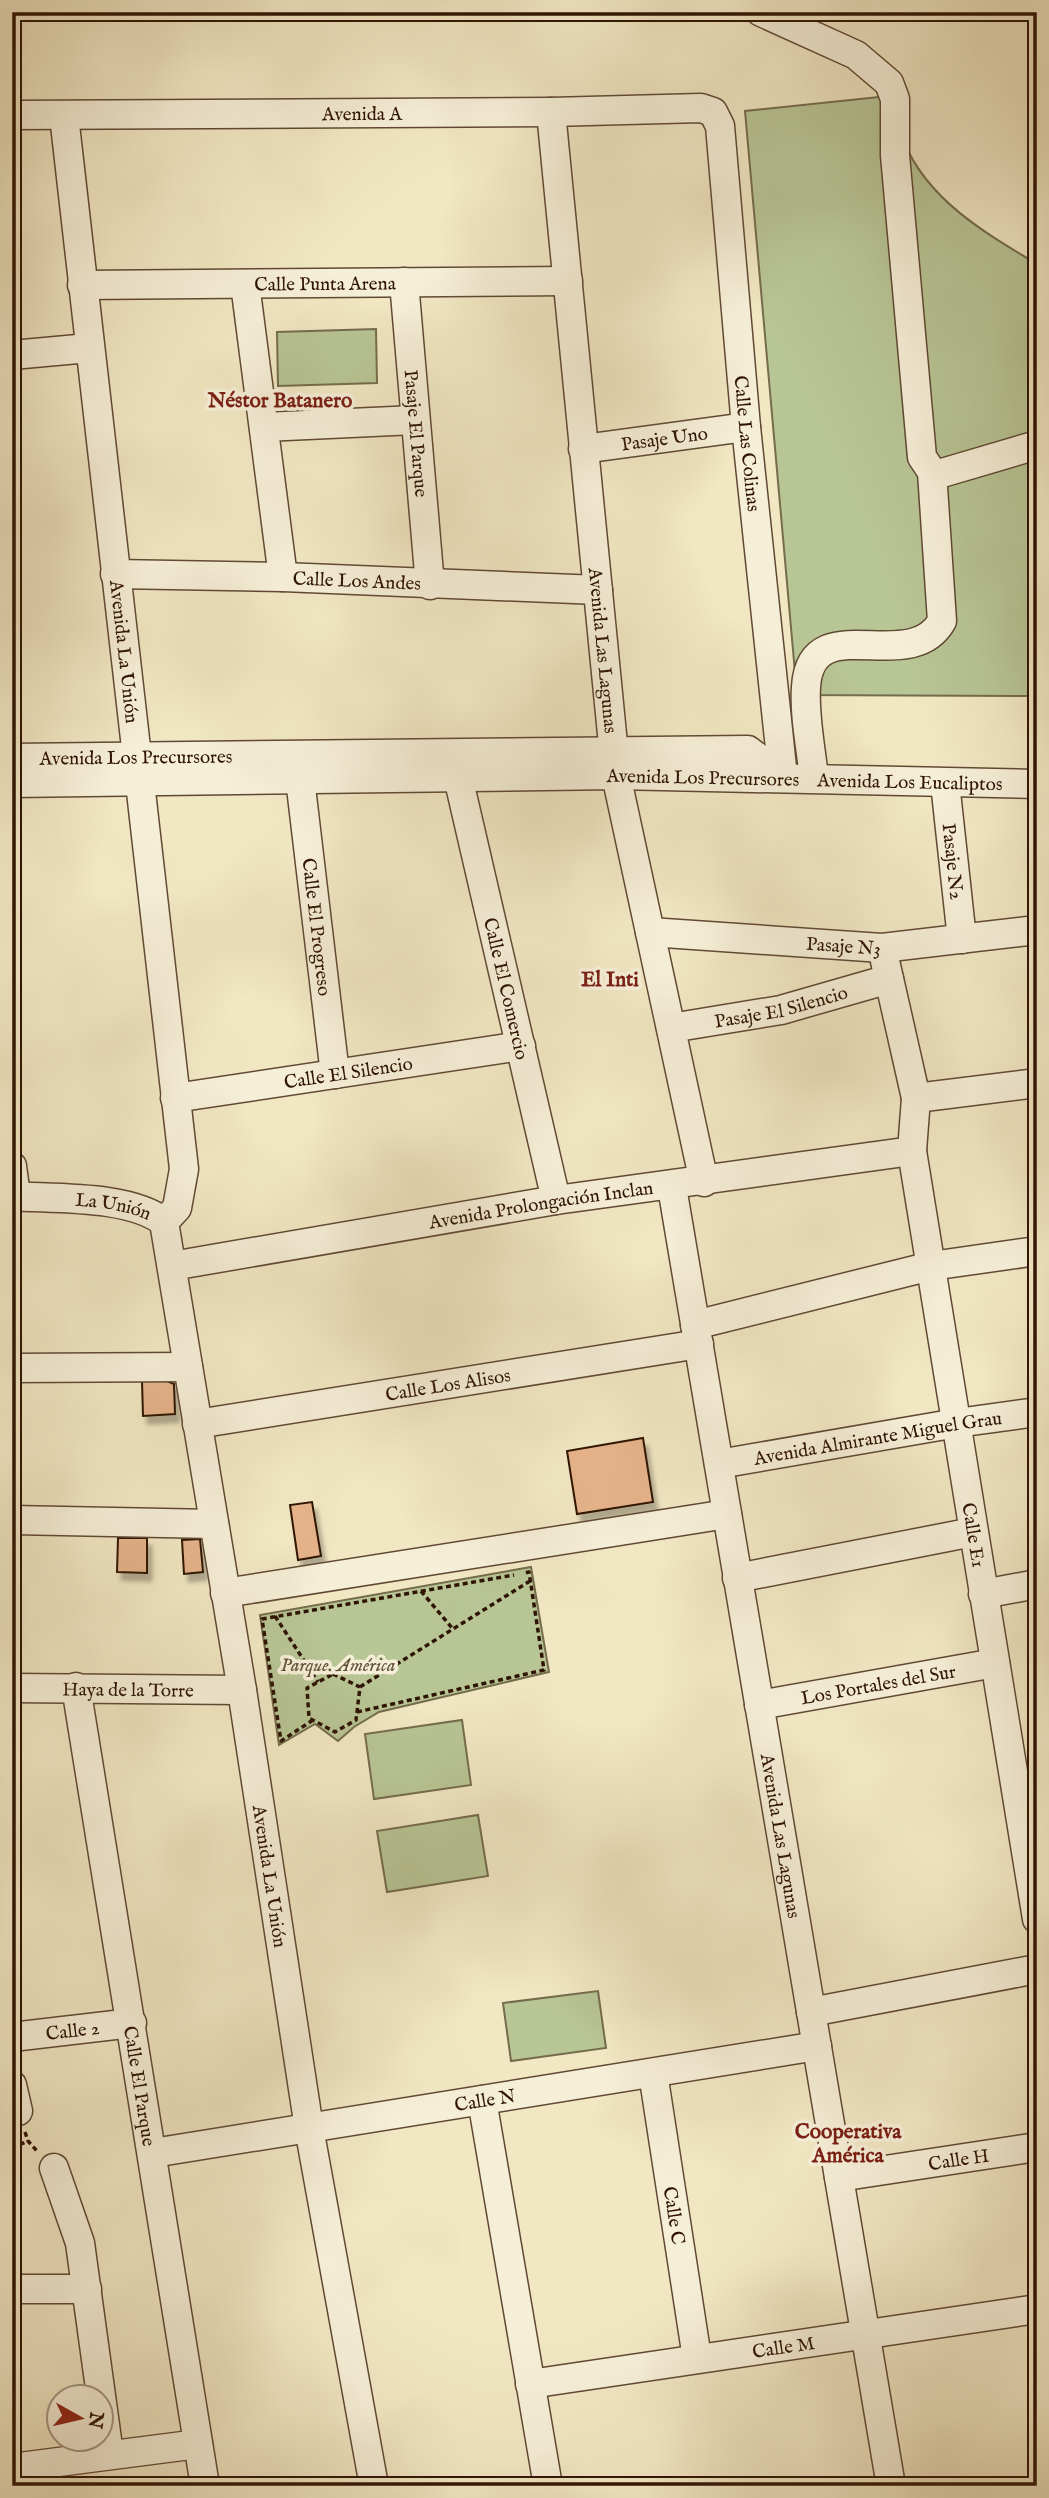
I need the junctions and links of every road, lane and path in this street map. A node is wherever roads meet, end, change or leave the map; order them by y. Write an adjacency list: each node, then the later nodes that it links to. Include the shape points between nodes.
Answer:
1 (761, 12): 17 (street, via 856,55 889,83 895,99 895,155 915,395 922,457)
2 (551, 112): 3 (street, Avenida A, via 701,108); 5 (street, Avenida A); 6 (street, Avenida Las Lagunas)
3 (713, 112): 13 (street, Calle Las Colinas, via 720,126)
4 (12, 116): 5 (street, Avenida A)
5 (64, 116): 9 (street, Avenida La Unión)
6 (568, 281): 7 (street, Calle Punta Arena); 16 (street, Avenida Las Lagunas)
7 (404, 282): 8 (street, Calle Punta Arena); 12 (street, Pasaje El Parque)
8 (245, 284): 9 (street, Calle Punta Arena); 14 (street)
9 (82, 285): 10 (street, Avenida La Unión)
10 (89, 348): 11 (street); 18 (street, Avenida La Unión)
11 (12, 355)
12 (415, 419): 14 (street); 20 (street, Pasaje El Parque)
13 (746, 427): 16 (street, Pasaje Uno); 26 (street, Calle Las Colinas)
14 (264, 428): 19 (street)
15 (1037, 445): 17 (street, via 952,471)
16 (583, 449): 21 (street, Avenida Las Lagunas)
17 (933, 472): 27 (street, via 942,621 935,635 911,645 842,645 827,648 816,657 806,687)
18 (115, 574): 19 (street, Calle Los Andes); 24 (street, Avenida La Unión)
19 (283, 577): 20 (street, Calle Los Andes)
20 (430, 585): 21 (street, Calle Los Andes)
21 (598, 590): 23 (street, Avenida Las Lagunas)
22 (12, 758): 24 (street, Avenida Los Precursores)
23 (615, 763): 24 (street, Avenida Los Precursores); 25 (street, Avenida Los Precursores); 26 (street, Avenida Los Precursores, via 748,750); 33 (street, Avenida Las Lagunas)
24 (137, 769): 28 (street, Avenida Los Precursores); 29 (street, Avenida Los Precursores); 41 (street, Avenida La Unión)
25 (458, 777): 28 (street, Avenida Los Precursores); 38 (street, Calle El Comercio)
26 (783, 777): 27 (street, Avenida Los Eucaliptos)
27 (814, 778): 30 (street, Avenida Los Eucaliptos)
28 (300, 779): 39 (street, Calle El Progreso)
29 (12, 783)
30 (945, 783): 31 (street, Avenida Los Eucaliptos); 34 (street, Pasaje N2)
31 (1037, 784)
32 (1037, 930): 34 (street, Pasaje N3)
33 (650, 932): 35 (street, Pasaje N3); 37 (street, Avenida Las Lagunas)
34 (962, 939): 35 (street, Pasaje N3)
35 (882, 948): 36 (street, Calle E1)
36 (889, 979): 37 (street, Pasaje El Silencio, via 780,1010); 42 (street, Calle E1)
37 (671, 1028): 45 (street, Avenida Las Lagunas)
38 (521, 1046): 39 (street, Calle El Silencio); 48 (street, Calle El Comercio)
39 (335, 1074): 41 (street, Calle El Silencio)
40 (1037, 1083): 42 (street)
41 (175, 1098): 49 (street, Avenida La Unión, via 183,1188 177,1208)
42 (916, 1098): 43 (street, Calle E1)
43 (912, 1151): 45 (street, Avenida Prolongación Inclan); 52 (street, Calle E1)
44 (12, 1166): 47 (street)
45 (704, 1182): 46 (street, Avenida Prolongación Inclan)
46 (672, 1187): 48 (street, Avenida Prolongación Inclan); 53 (street, Avenida Las Lagunas)
47 (14, 1196): 49 (street, La Unión, via 132,1206)
48 (556, 1200): 51 (street, Avenida Prolongación Inclan)
49 (164, 1222): 51 (street, La Unión)
50 (1037, 1251): 52 (street, Calle Los Alisos)
51 (172, 1266): 54 (street, Avenida La Unión)
52 (931, 1266): 53 (street, Calle Los Alisos); 57 (street, Calle E1)
53 (697, 1335): 58 (street, Calle Los Alisos); 59 (street, Avenida Las Lagunas)
54 (188, 1367): 55 (street); 58 (street, Avenida La Unión)
55 (12, 1368)
56 (1037, 1412): 57 (street, Avenida Almirante Miguel Grau)
57 (957, 1423): 59 (street, Avenida Almirante Miguel Grau); 63 (street, Calle E1)
58 (197, 1424): 62 (street, Avenida La Unión)
59 (719, 1464): 60 (street, Avenida Las Lagunas)
60 (727, 1514): 64 (street, Avenida Las Lagunas); 68 (street)
61 (12, 1520): 62 (street)
62 (214, 1524): 68 (street, Avenida La Unión)
63 (973, 1532): 64 (street); 69 (street, Calle E1)
64 (737, 1578): 78 (street, Avenida Las Lagunas)
65 (530, 1581): 67 (path, via 529,1572); 71 (path); 79 (path, via 544,1670)
66 (1037, 1584): 69 (street)
67 (421, 1591): 70 (path); 71 (path)
68 (225, 1593): 77 (street, Avenida La Unión)
69 (983, 1594): 72 (street, Calle E1)
70 (274, 1616): 73 (path); 80 (path, via 262,1619 281,1741)
71 (453, 1629): 75 (path)
72 (995, 1663): 78 (street, Los Portales del Sur); 81 (street, Calle E1)
73 (318, 1682): 75 (path, via 333,1674); 80 (path, via 307,1688 309,1718)
74 (76, 1687): 76 (street, Haya de la Torre); 77 (street, Haya de la Torre); 84 (street, Calle El Parque)
75 (360, 1687): 79 (path)
76 (12, 1688)
77 (242, 1690): 89 (street, Avenida La Unión)
78 (759, 1705): 83 (street, Avenida Las Lagunas)
79 (358, 1712): 80 (path, via 356,1720 335,1732)
80 (313, 1720)
81 (1037, 1919)
82 (1037, 1969): 83 (street)
83 (811, 2012): 86 (street, Avenida Las Lagunas)
84 (132, 2023): 85 (street, Calle 2); 93 (street, Calle El Parque)
85 (12, 2037)
86 (817, 2046): 87 (street, Calle N); 95 (street, Avenida Las Lagunas)
87 (653, 2073): 88 (street, Calle N); 100 (street, Calle C)
88 (482, 2100): 89 (street, Calle N); 101 (street)
89 (309, 2128): 93 (street, Calle N); 106 (street, Avenida La Unión)
90 (28, 2141): 92 (path)
91 (1037, 2147): 95 (street, Calle H)
92 (12, 2148)
93 (153, 2153): 102 (street, Calle El Parque)
94 (54, 2168): 96 (street, via 80,2243)
95 (839, 2177): 99 (street, Avenida Las Lagunas)
96 (87, 2288): 97 (street); 103 (street)
97 (12, 2289)
98 (1037, 2309): 99 (street, Calle M)
99 (865, 2333): 100 (street, Calle M); 108 (street, Avenida Las Lagunas)
100 (697, 2358): 101 (street, Calle M)
101 (530, 2384): 107 (street)
102 (198, 2444): 103 (street); 105 (street, Calle El Parque)
103 (109, 2454): 104 (street)
104 (12, 2468)
105 (205, 2486)
106 (374, 2486)
107 (548, 2486)
108 (891, 2486)

